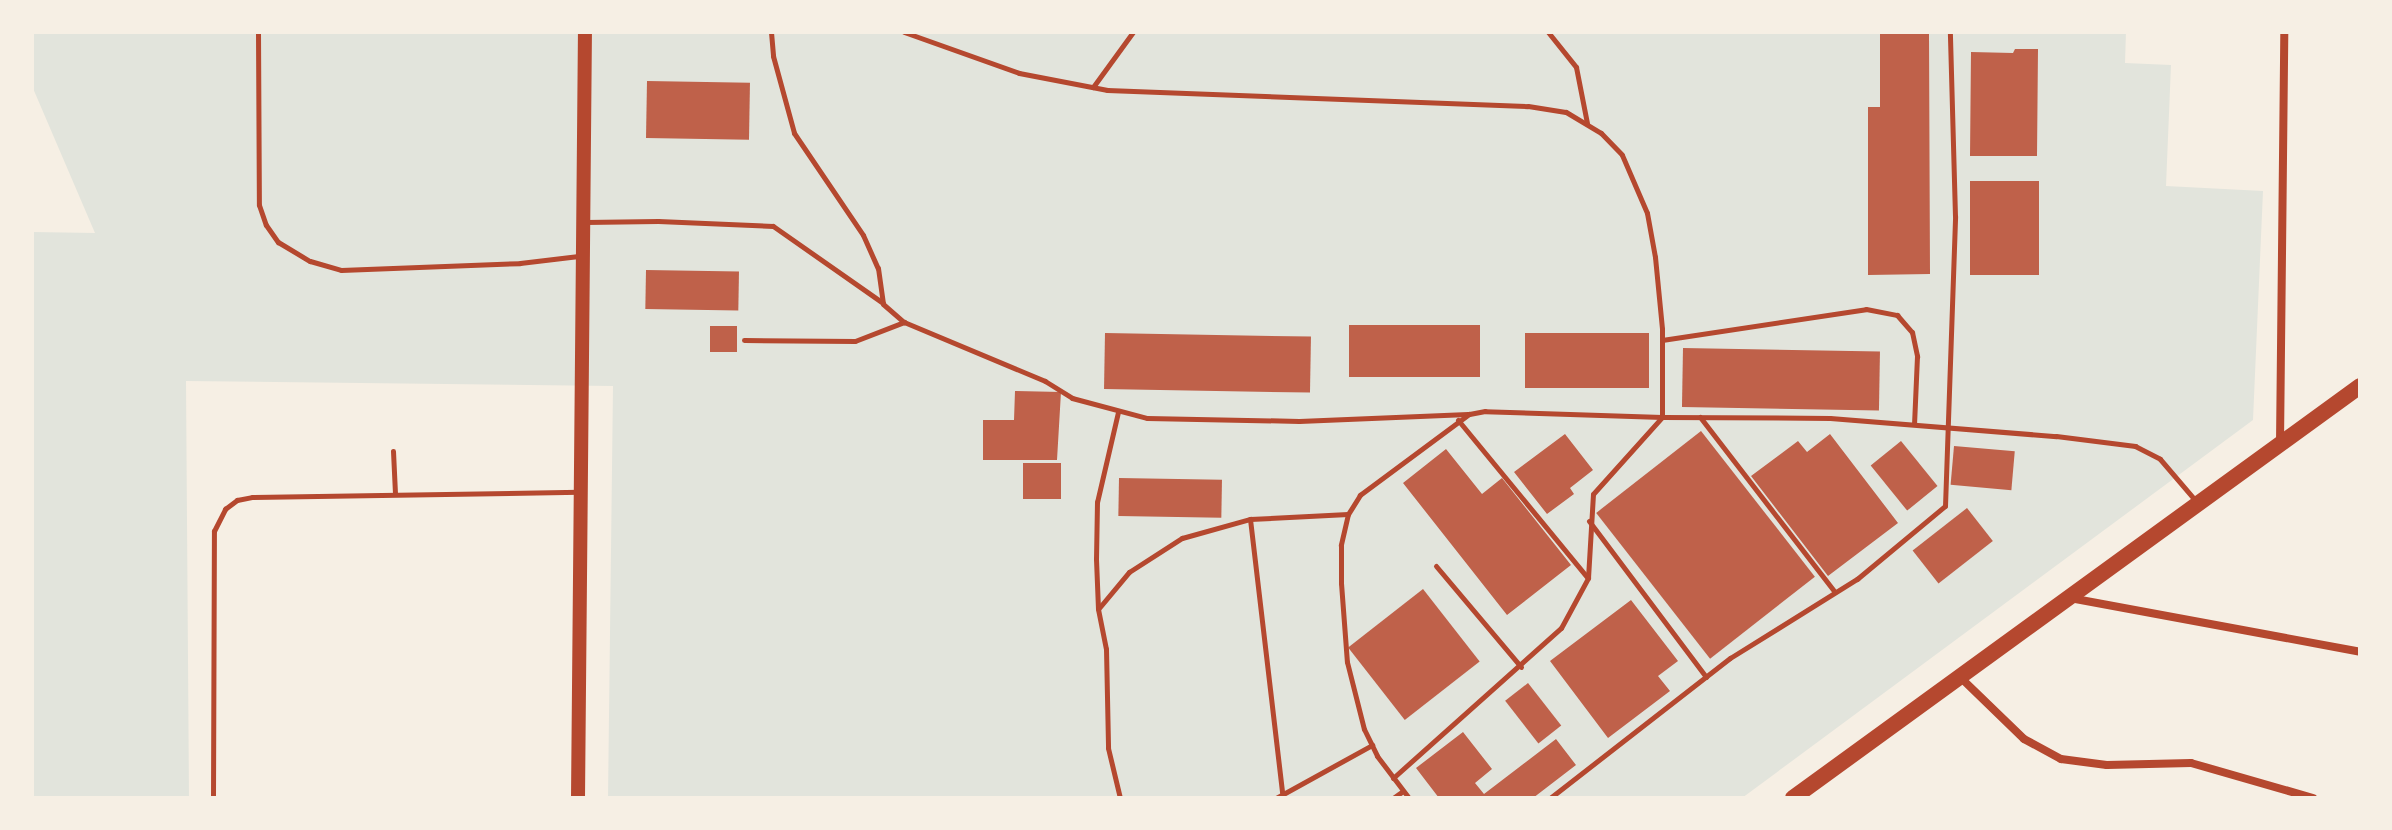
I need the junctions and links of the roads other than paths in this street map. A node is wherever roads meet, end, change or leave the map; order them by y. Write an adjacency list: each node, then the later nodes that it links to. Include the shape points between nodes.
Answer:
1 (258, 32): 12 (lane, via 259,205 278,242 341,270)
2 (585, 32): 11 (street)
3 (771, 32): 13 (lane, via 794,133 863,235 878,268)
4 (904, 32): 9 (lane, via 1019,73)
5 (1133, 32): 9 (lane)
6 (1548, 32): 10 (lane, via 1576,67)
7 (1950, 32): 24 (lane, via 1955,216)
8 (2284, 32): 25 (street)
9 (1092, 87): 10 (lane, via 1528,106 1566,112)
10 (1587, 123): 16 (lane, via 1622,155 1647,213)
11 (585, 222): 12 (street); 13 (lane, via 773,226)
12 (584, 256): 27 (street)
13 (883, 304): 14 (lane)
14 (904, 322): 15 (lane, via 855,341); 18 (lane, via 1045,381 1072,398)
15 (744, 340)
16 (1662, 340): 20 (lane); 23 (lane, via 1866,309 1897,315 1912,332 1917,356)
17 (2360, 386): 25 (main road)
18 (1118, 412): 19 (lane, via 1175,420 1299,421); 37 (lane, via 1097,502)
19 (1469, 414): 20 (lane); 22 (lane)
20 (1662, 417): 21 (lane); 32 (lane, via 1593,494)
21 (1700, 417): 23 (lane); 35 (lane)
22 (1458, 420): 30 (lane, via 1360,495); 34 (lane)
23 (1914, 424): 24 (lane)
24 (1950, 427): 29 (lane, via 2135,446 2160,459); 35 (lane, via 1945,506)
25 (2280, 445): 29 (main road)
26 (393, 451): 28 (lane)
27 (581, 492): 28 (lane); 47 (street)
28 (395, 494): 46 (lane, via 252,497 237,500 217,519)
29 (2199, 505): 36 (main road)
30 (1348, 514): 31 (lane); 42 (lane, via 1341,557 1346,648 1355,698)
31 (1250, 519): 37 (lane, via 1182,538 1129,572); 45 (lane)
32 (1589, 521): 34 (lane); 40 (lane)
33 (1436, 566): 39 (lane)
34 (1588, 578): 39 (lane, via 1561,628)
35 (1835, 592): 40 (lane)
36 (2067, 597): 38 (street); 41 (main road)
37 (1098, 609): 48 (lane, via 1106,649 1108,748)
38 (2360, 652)
39 (1521, 667): 43 (lane)
40 (1706, 677): 52 (lane)
41 (1959, 677): 53 (main road); 54 (street, via 2024,739 2061,759 2107,765 2191,763)
42 (1372, 745): 43 (lane); 45 (lane)
43 (1393, 778): 44 (lane)
44 (1403, 791): 50 (lane); 51 (lane)
45 (1282, 793): 49 (lane)
46 (213, 798)
47 (578, 798)
48 (1120, 798)
49 (1276, 798)
50 (1393, 798)
51 (1409, 798)
52 (1550, 798)
53 (1793, 798)
54 (2313, 798)

